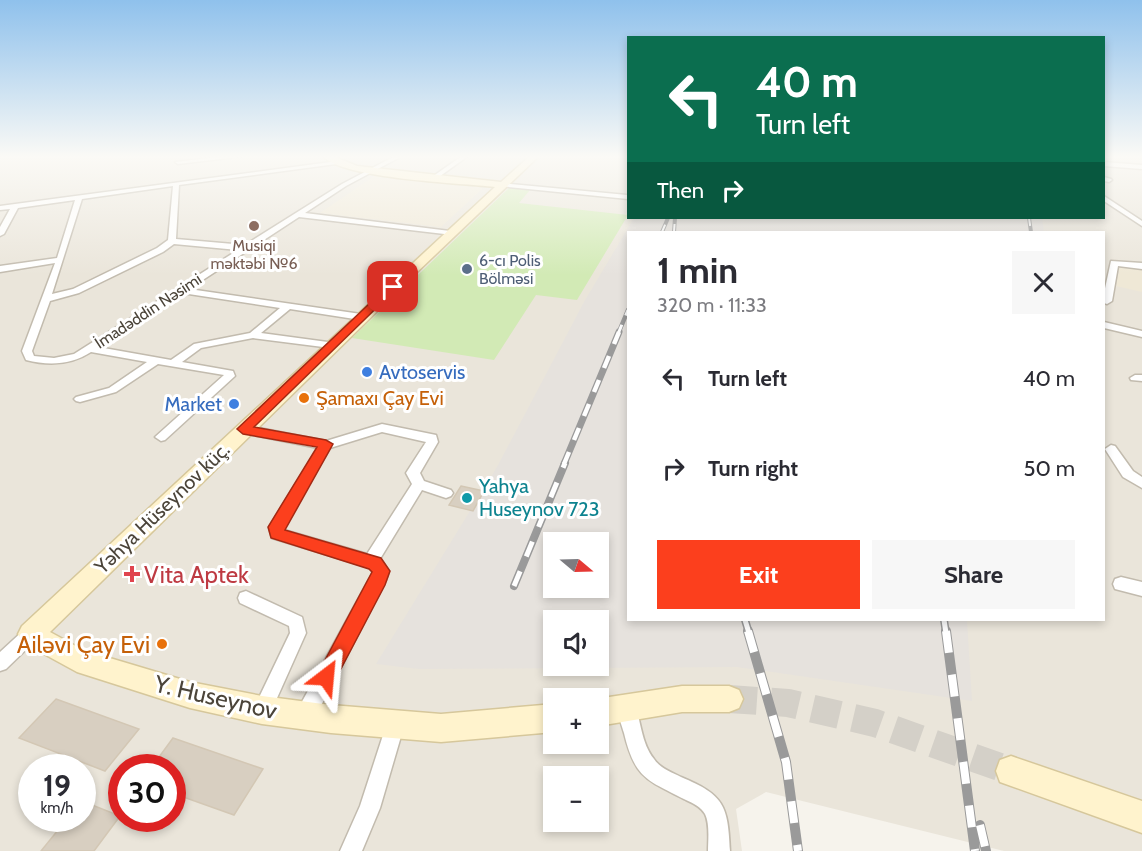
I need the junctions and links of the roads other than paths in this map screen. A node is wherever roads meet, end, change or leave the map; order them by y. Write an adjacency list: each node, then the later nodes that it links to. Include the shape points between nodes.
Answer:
1 (103, 196): 7 (street)
2 (175, 196): 15 (street)
3 (331, 196): 11 (street, İmadəddin Nəsimi)
4 (490, 196): 13 (main road, Yəhya Hüseynov küç.)
5 (613, 196): 6 (street)
6 (627, 197)
7 (78, 199): 9 (street); 17 (street)
8 (1105, 199): 12 (street)
9 (15, 206): 10 (street); 14 (street)
10 (0, 208)
11 (299, 215): 13 (street); 16 (street, İmadəddin Nəsimi)
12 (1142, 224)
13 (450, 233): 24 (main road, Yəhya Hüseynov küç.)
14 (0, 234)
15 (172, 241): 16 (street); 21 (street, via 76,291)
16 (246, 248): 20 (street, İmadəddin Nəsimi)
17 (60, 260): 19 (street); 21 (street)
18 (1142, 267): 22 (street, via 1114,263)
19 (0, 269)
20 (180, 290): 23 (street); 29 (street, İmadəddin Nəsimi)
21 (45, 299): 29 (street, İmadəddin Nəsimi, via 27,351 30,358 60,362)
22 (1107, 301)
23 (288, 306): 24 (street); 27 (street)
24 (361, 317): 28 (main road, Yəhya Hüseynov küç.)
25 (1105, 325): 26 (street)
26 (1142, 334)
27 (254, 335): 28 (street); 31 (street, via 198,346)
28 (331, 345): 33 (main road, Yəhya Hüseynov küç.)
29 (89, 349): 30 (street)
30 (156, 360): 31 (street); 32 (street, via 117,390)
31 (173, 363): 34 (street, via 230,376)
32 (80, 399)
33 (243, 429): 35 (street); 44 (main road, Yəhya Hüseynov küç.)
34 (161, 437)
35 (326, 444): 38 (street, via 382,429 432,438 414,468); 40 (street, via 276,527 277,534)
36 (1111, 449): 37 (street, via 1128,474)
37 (1142, 483)
38 (419, 484): 39 (street); 40 (street)
39 (446, 493)
40 (370, 562): 50 (street, via 381,571 378,580)
41 (1121, 584): 42 (street)
42 (1142, 589)
43 (246, 598): 48 (street, via 296,622 298,633)
44 (31, 634): 45 (street, Yəhya Hüseynov küç.); 48 (main road, Y. Huseynov, via 85,663 190,694)
45 (0, 663)
46 (729, 699): 47 (main road, via 682,699)
47 (627, 708): 49 (main road); 56 (street, via 646,765 661,778 709,802 716,816)
48 (262, 710): 50 (main road, Y. Huseynov)
49 (609, 710)
50 (305, 716): 52 (main road, Y. Huseynov)
51 (543, 719): 52 (main road, Y. Huseynov, via 441,728)
52 (395, 726): 55 (street, via 373,799)
53 (1011, 771): 54 (main road)
54 (1142, 817)
55 (351, 851)
56 (719, 851)

